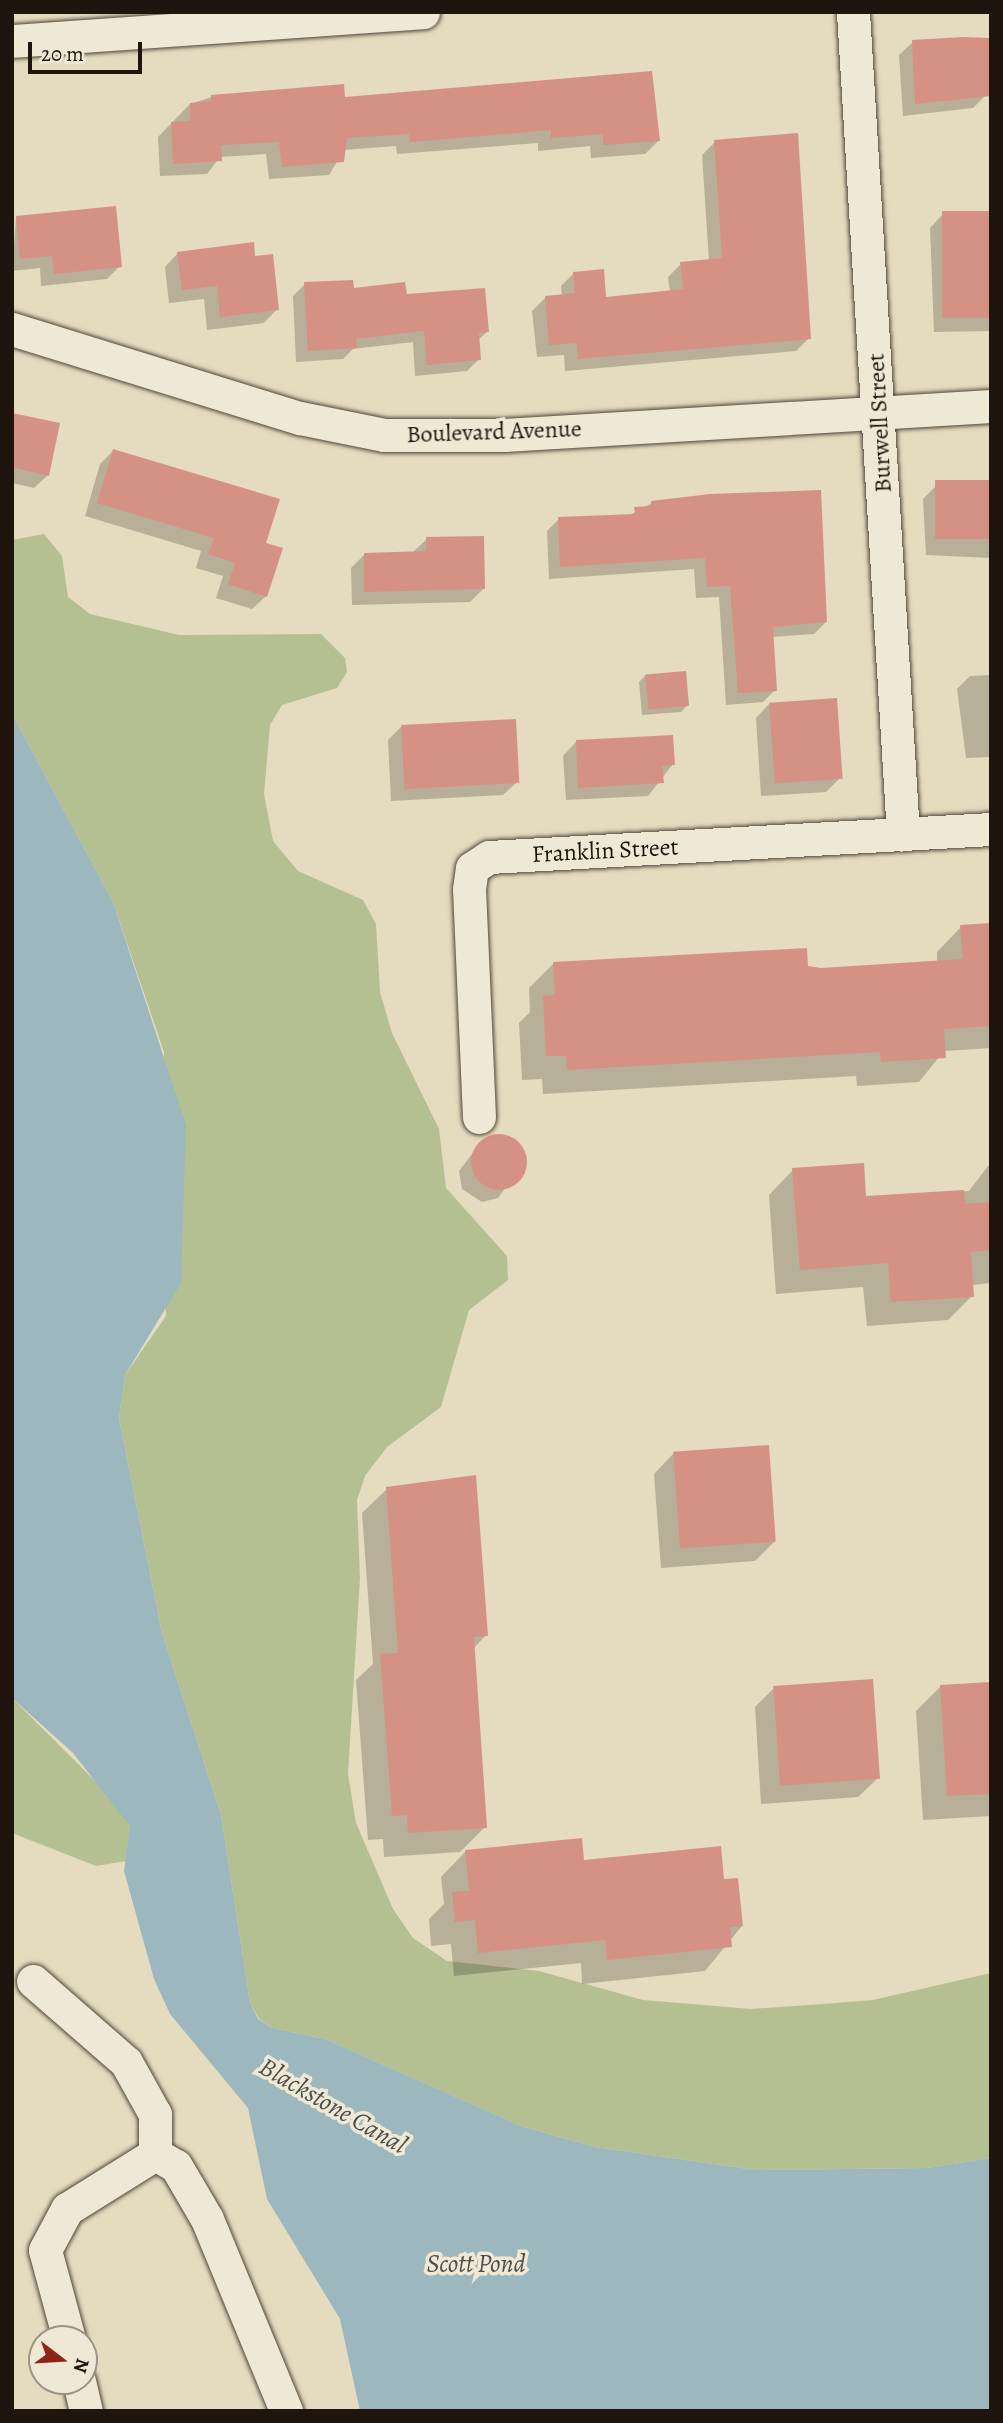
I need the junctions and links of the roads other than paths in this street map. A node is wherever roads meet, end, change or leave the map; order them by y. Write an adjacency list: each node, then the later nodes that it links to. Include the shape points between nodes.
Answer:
1 (423, 12): 3 (street)
2 (853, 12): 6 (street, Burwell Street)
3 (12, 41)
4 (12, 329): 6 (street, Boulevard Avenue, via 300,418 384,435 504,435)
5 (991, 406): 6 (street, Boulevard Avenue)
6 (880, 413): 8 (street, Burwell Street)
7 (991, 829): 8 (street, Franklin Street)
8 (903, 834): 9 (street, Franklin Street, via 489,857 472,867)
9 (479, 1117)
10 (33, 1981): 11 (street, via 126,2062 155,2114)
11 (155, 2154): 12 (street, via 67,2209 46,2250); 13 (street, via 176,2166 207,2219)
12 (65, 2325)
13 (286, 2411)

